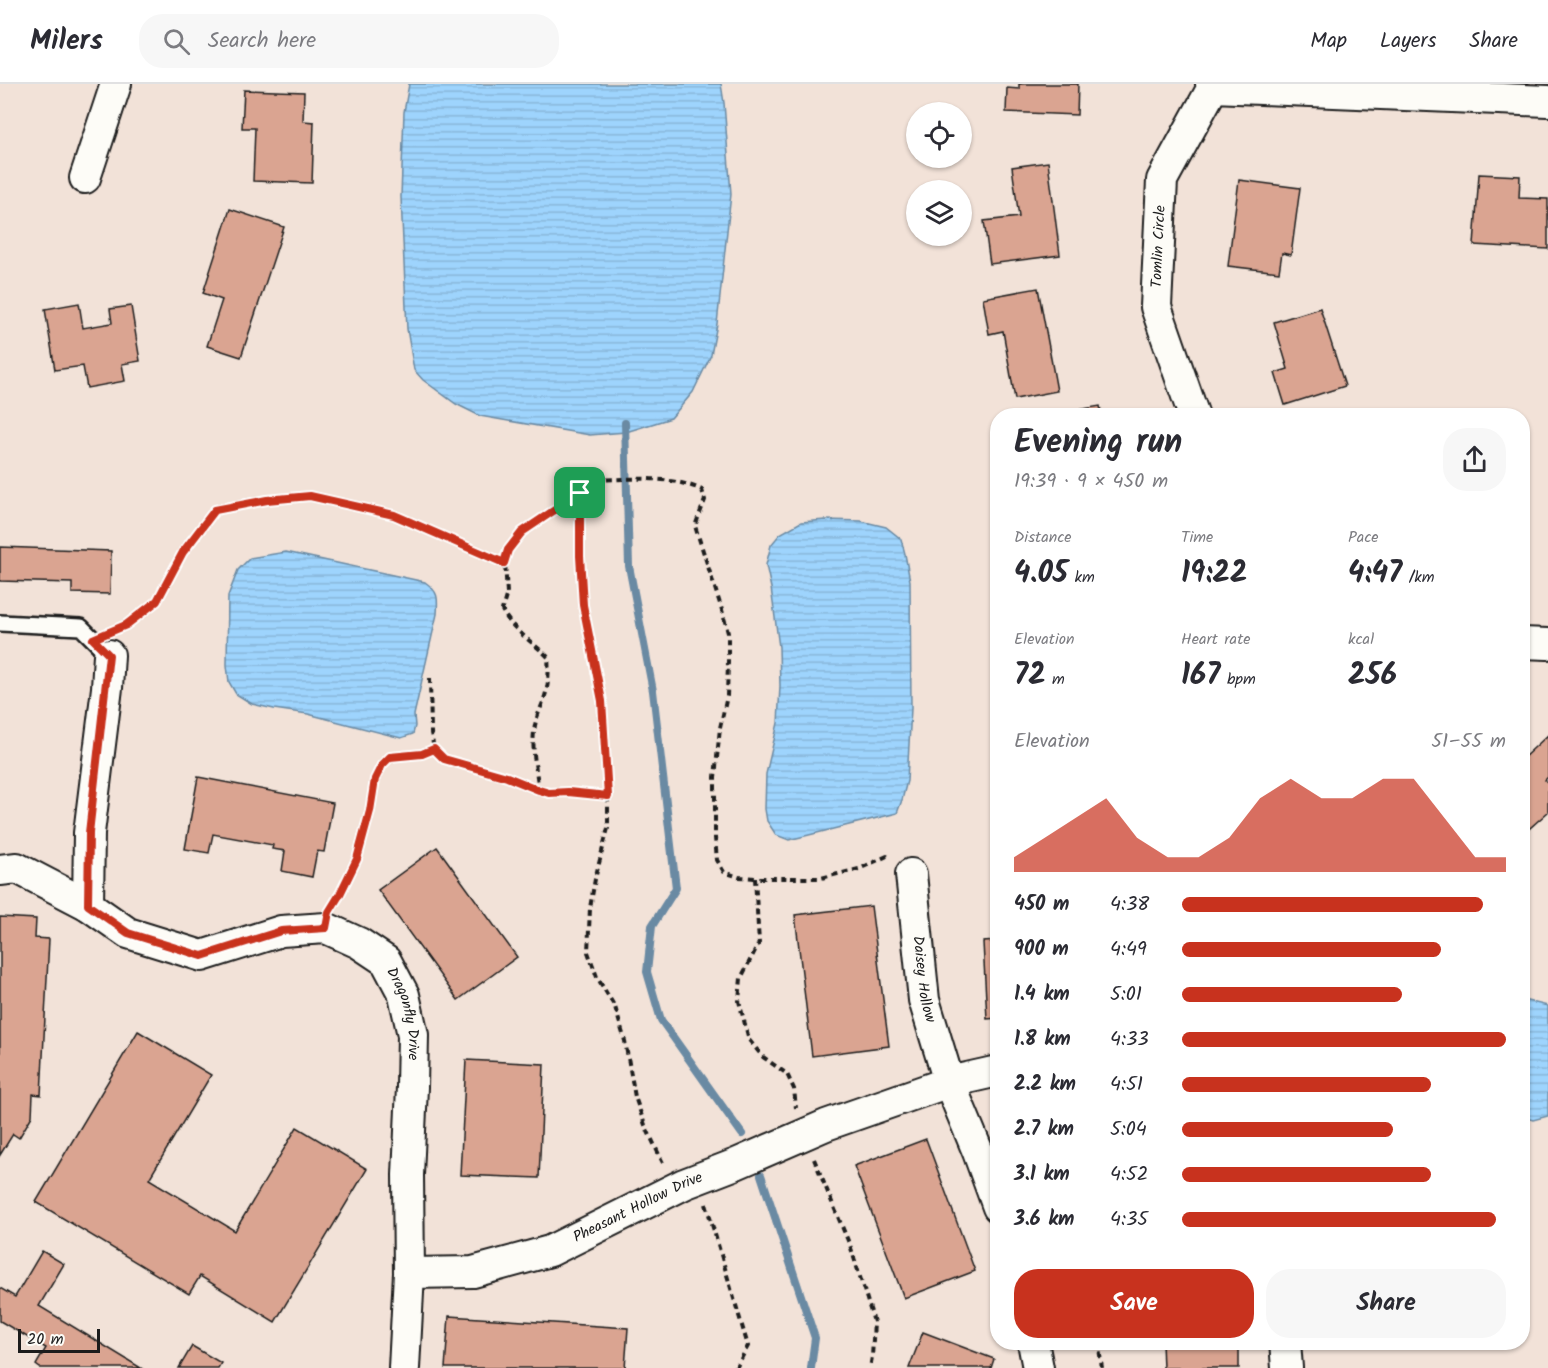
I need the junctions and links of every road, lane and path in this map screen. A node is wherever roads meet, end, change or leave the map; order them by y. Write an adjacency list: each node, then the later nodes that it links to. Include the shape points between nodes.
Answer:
1 (116, 84): 4 (street)
2 (1212, 86): 3 (street); 5 (street, Tomlin Circle, via 1162,180 1156,307)
3 (1548, 101)
4 (85, 178)
5 (1191, 408)
6 (580, 493): 7 (path, via 522,532 508,550); 15 (path, via 583,605 602,701); 18 (path, via 594,480 650,479 690,484 702,490 705,500 694,526 728,633 727,696 715,777 717,860 724,872)
7 (504, 563): 11 (path, via 394,515 310,496 215,510 183,552 157,601); 14 (path, via 507,593 502,610 508,621 548,657 545,697 534,741)
8 (0, 623): 11 (lane, via 81,627)
9 (1530, 643): 10 (street)
10 (1548, 644)
11 (101, 647): 19 (street)
12 (430, 678): 13 (path)
13 (434, 749): 14 (path, via 444,759); 20 (path, via 390,757 382,765 375,779 357,859 329,912)
14 (539, 790): 15 (path)
15 (608, 796): 25 (path, via 608,828 590,908 588,952 615,1007 634,1097)
16 (0, 870): 19 (street, Dragonfly Drive, via 17,868)
17 (911, 874): 18 (path, via 887,856 859,869 821,878); 22 (street, Daisey Hollow, via 924,1000)
18 (756, 878): 23 (path, via 759,943 741,978 740,1001 749,1040 763,1057 787,1074 794,1089)
19 (88, 905): 20 (street, Dragonfly Drive, via 128,933 202,956 281,931)
20 (326, 928): 28 (street, Dragonfly Drive, via 386,961 404,995 413,1035)
21 (990, 1073): 22 (street, Pheasant Hollow Drive)
22 (949, 1082): 26 (street); 28 (street, Pheasant Hollow Drive, via 826,1125 684,1184 550,1251 473,1272)
23 (797, 1118)
24 (811, 1153): 34 (path, via 851,1248 874,1322)
25 (664, 1165)
26 (990, 1185)
27 (704, 1197): 33 (path, via 748,1346)
28 (409, 1273): 32 (street)
29 (1035, 1350): 35 (street)
30 (1099, 1350): 36 (path)
31 (1286, 1350): 37 (street)
32 (404, 1368)
33 (736, 1368)
34 (870, 1368)
35 (1038, 1368)
36 (1102, 1368)
37 (1287, 1368)

